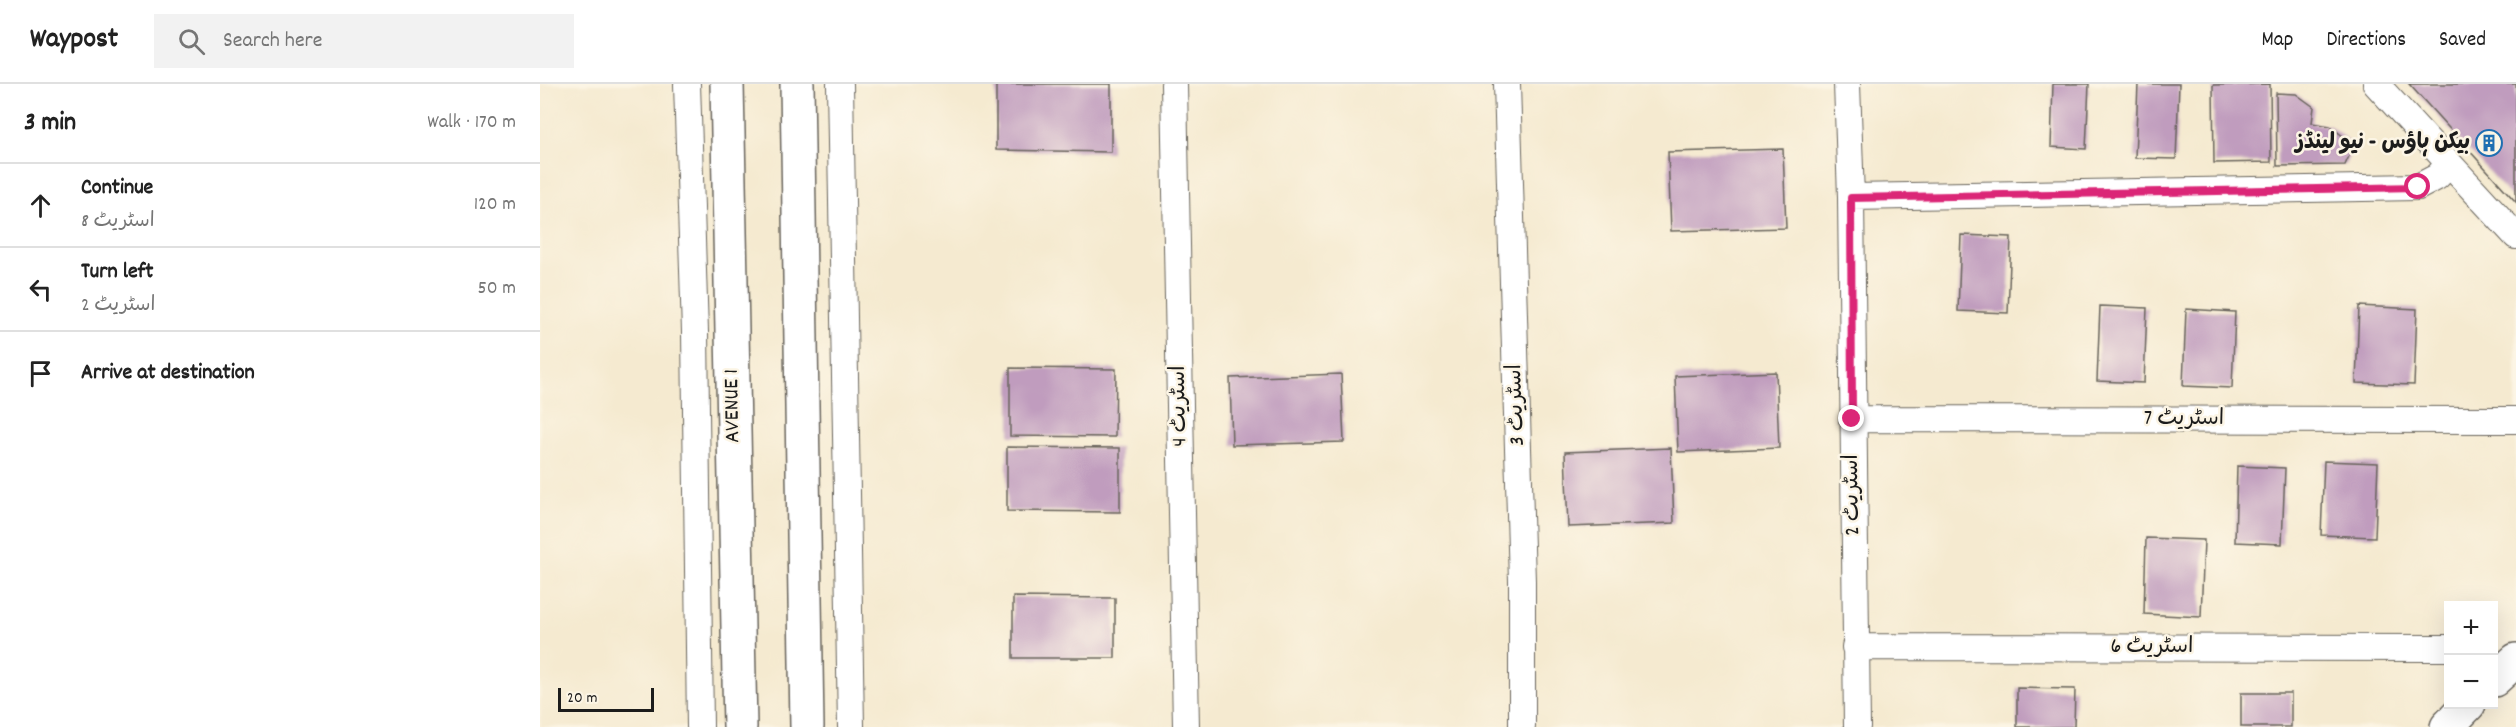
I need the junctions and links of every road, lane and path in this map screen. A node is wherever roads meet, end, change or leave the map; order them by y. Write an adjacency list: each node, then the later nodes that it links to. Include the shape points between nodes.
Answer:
1 (687, 84): 17 (street)
2 (727, 84): 18 (main road, AVENUE 1)
3 (797, 84): 19 (main road)
4 (840, 84): 20 (street)
5 (1174, 84): 21 (street, اسٹریٹ 4)
6 (1508, 84): 22 (street, اسٹریٹ 3, via 1522,581)
7 (1847, 84): 10 (street, اسٹریٹ 2)
8 (2376, 84): 9 (street)
9 (2449, 164): 10 (street, via 2437,177 2418,187); 11 (street)
10 (1851, 198): 12 (street, اسٹریٹ 2)
11 (2516, 236)
12 (1852, 419): 13 (street, اسٹریٹ 7); 14 (street, اسٹریٹ 2)
13 (2516, 420)
14 (1855, 647): 15 (street, اسٹریٹ 6); 23 (street, اسٹریٹ 2)
15 (2444, 648)
16 (2465, 709): 24 (main road)
17 (700, 727)
18 (740, 727)
19 (807, 727)
20 (850, 727)
21 (1186, 727)
22 (1522, 727)
23 (1857, 727)
24 (2446, 727)

